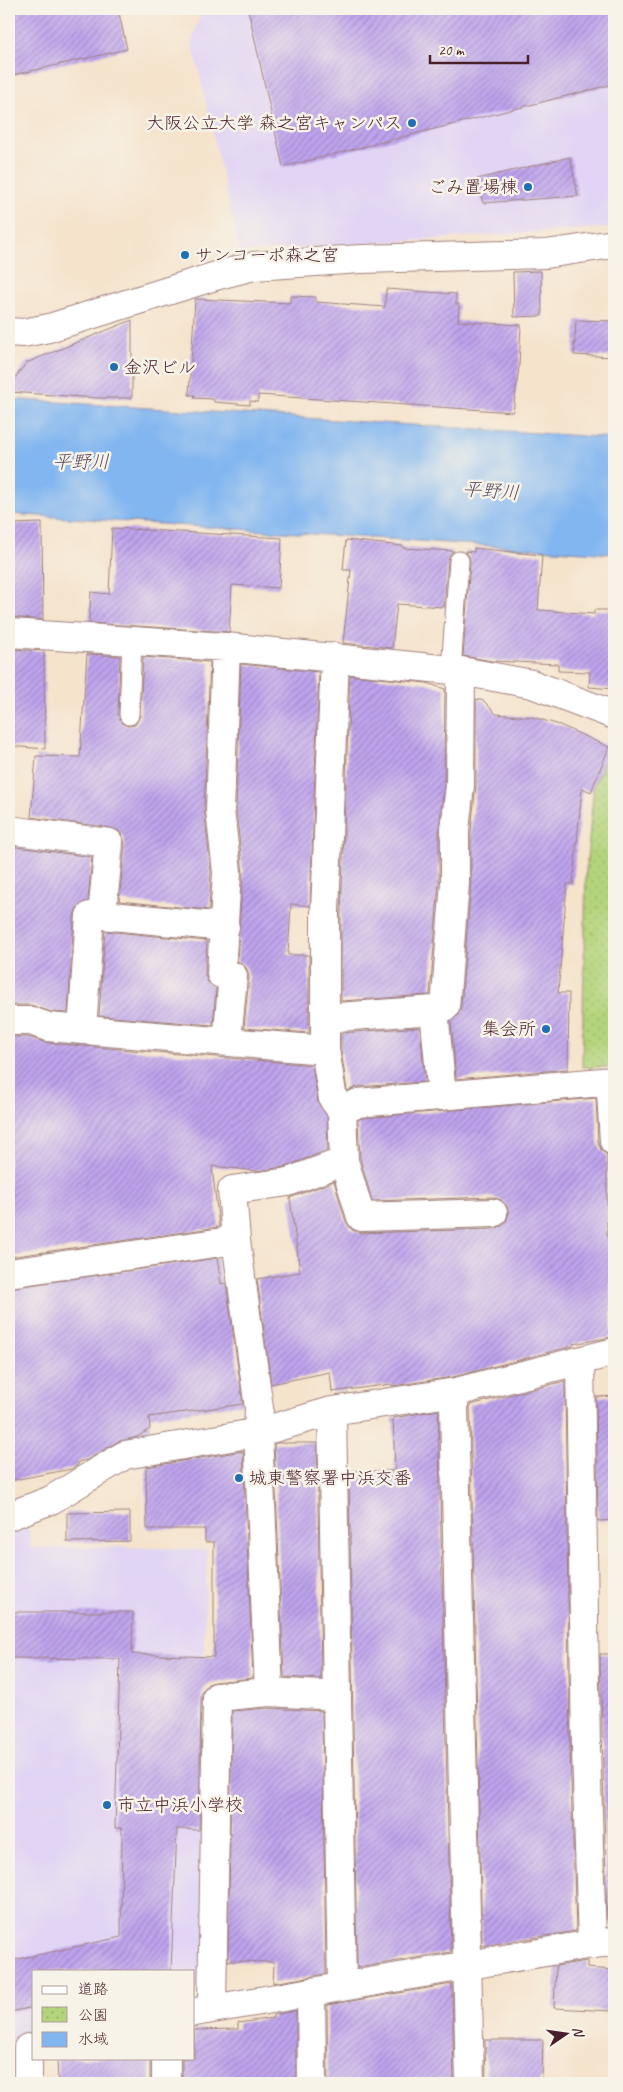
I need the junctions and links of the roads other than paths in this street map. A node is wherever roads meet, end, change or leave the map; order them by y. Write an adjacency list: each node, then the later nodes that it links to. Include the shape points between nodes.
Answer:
1 (614, 244): 2 (street, via 546,254 361,259 254,266 49,328)
2 (9, 332)
3 (459, 561): 8 (lane)
4 (9, 632): 5 (street)
5 (132, 640): 6 (street); 9 (lane)
6 (226, 647): 7 (street); 13 (street, via 220,810 227,872)
7 (335, 658): 8 (street); 15 (street, via 325,912)
8 (456, 670): 10 (street, via 532,684); 14 (street, via 460,785 455,830 455,883 445,1007)
9 (129, 715)
10 (614, 715)
11 (9, 830): 12 (street, via 109,843)
12 (102, 915): 13 (street); 17 (street, via 90,916)
13 (225, 927): 18 (street, via 221,974 233,976)
14 (434, 1010): 15 (street); 21 (street)
15 (325, 1018): 19 (street)
16 (9, 1020): 17 (street)
17 (82, 1030): 18 (street)
18 (227, 1041): 19 (street)
19 (324, 1050): 22 (street, via 333,1099)
20 (613, 1082): 21 (street); 23 (street)
21 (442, 1096): 22 (street, via 358,1103)
22 (342, 1111): 24 (street)
23 (614, 1141)
24 (344, 1161): 25 (street, via 361,1217); 26 (street, via 288,1182 232,1190)
25 (493, 1212)
26 (236, 1240): 27 (street); 32 (street, via 258,1408)
27 (9, 1273)
28 (614, 1352): 29 (street)
29 (580, 1361): 30 (street); 36 (street, via 586,1749)
30 (456, 1392): 31 (street); 37 (street)
31 (332, 1411): 32 (street); 35 (street)
32 (258, 1432): 33 (street, via 125,1455 51,1500); 34 (street)
33 (9, 1516)
34 (269, 1692): 35 (street); 40 (street, via 217,1697)
35 (337, 1696): 38 (street)
36 (603, 1943): 37 (street)
37 (467, 1967): 38 (street); 46 (street)
38 (342, 1986): 39 (street)
39 (311, 1993): 40 (street); 45 (street)
40 (203, 2010)
41 (24, 2049): 43 (street)
42 (166, 2060): 44 (street)
43 (28, 2083)
44 (166, 2083)
45 (312, 2083)
46 (470, 2083)

